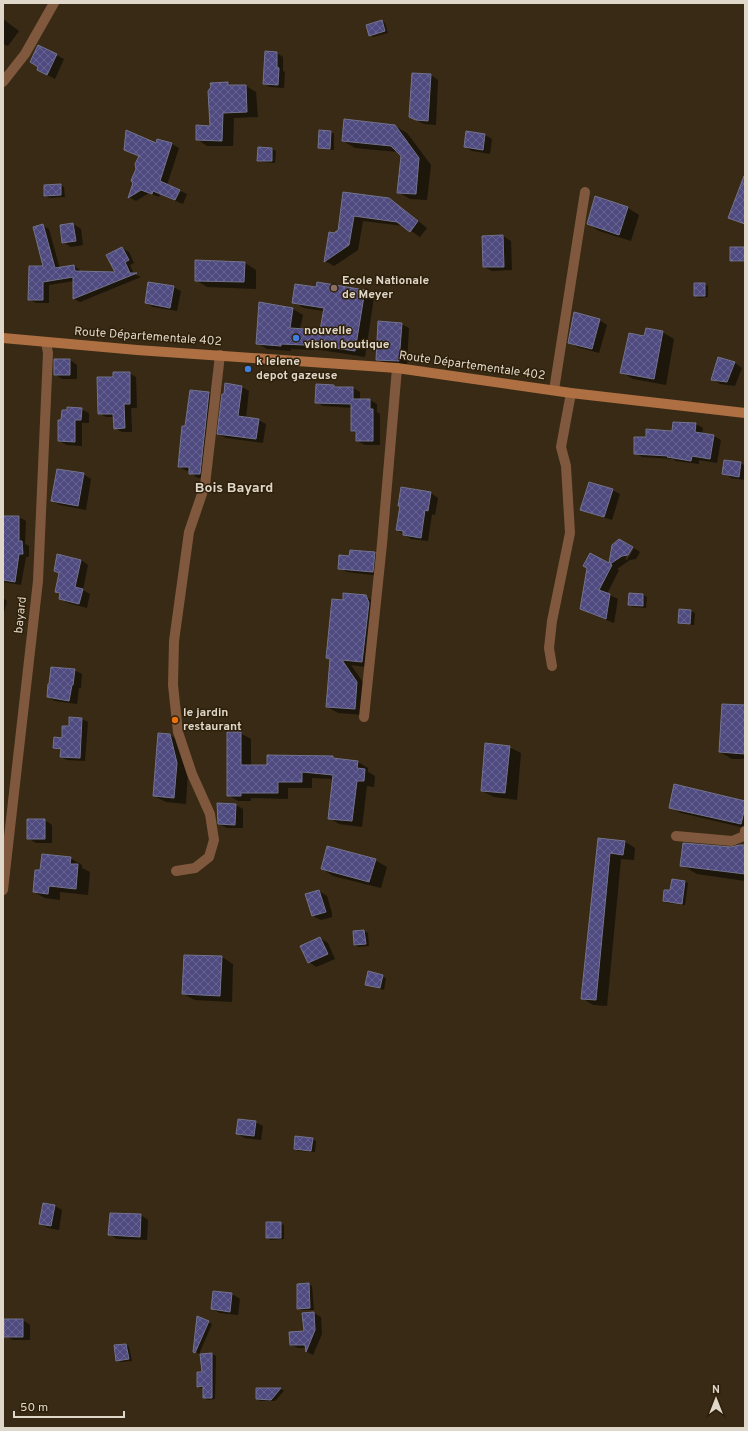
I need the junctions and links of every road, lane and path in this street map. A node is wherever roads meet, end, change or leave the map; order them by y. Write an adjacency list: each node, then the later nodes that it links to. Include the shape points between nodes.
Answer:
1 (54, 3): 2 (street, via 25,54)
2 (3, 82)
3 (585, 192): 8 (street)
4 (3, 338): 5 (main road, Route Départementale 402)
5 (46, 342): 6 (main road, Route Départementale 402); 16 (street, bayard, via 48,353 38,582)
6 (220, 355): 7 (main road, Route Départementale 402); 15 (street, via 205,485 189,532 174,641 173,685 178,732 192,774 210,814 214,840 209,857 196,868)
7 (397, 368): 8 (main road, Route Départementale 402); 12 (street)
8 (554, 390): 9 (main road, Route Départementale 402)
9 (571, 393): 10 (main road, Route Départementale 402); 11 (street, via 561,447 566,466 570,533 549,648)
10 (745, 412)
11 (552, 666)
12 (364, 717)
13 (745, 831): 14 (street, via 744,836 732,841)
14 (676, 836)
15 (176, 871)
16 (3, 890)

